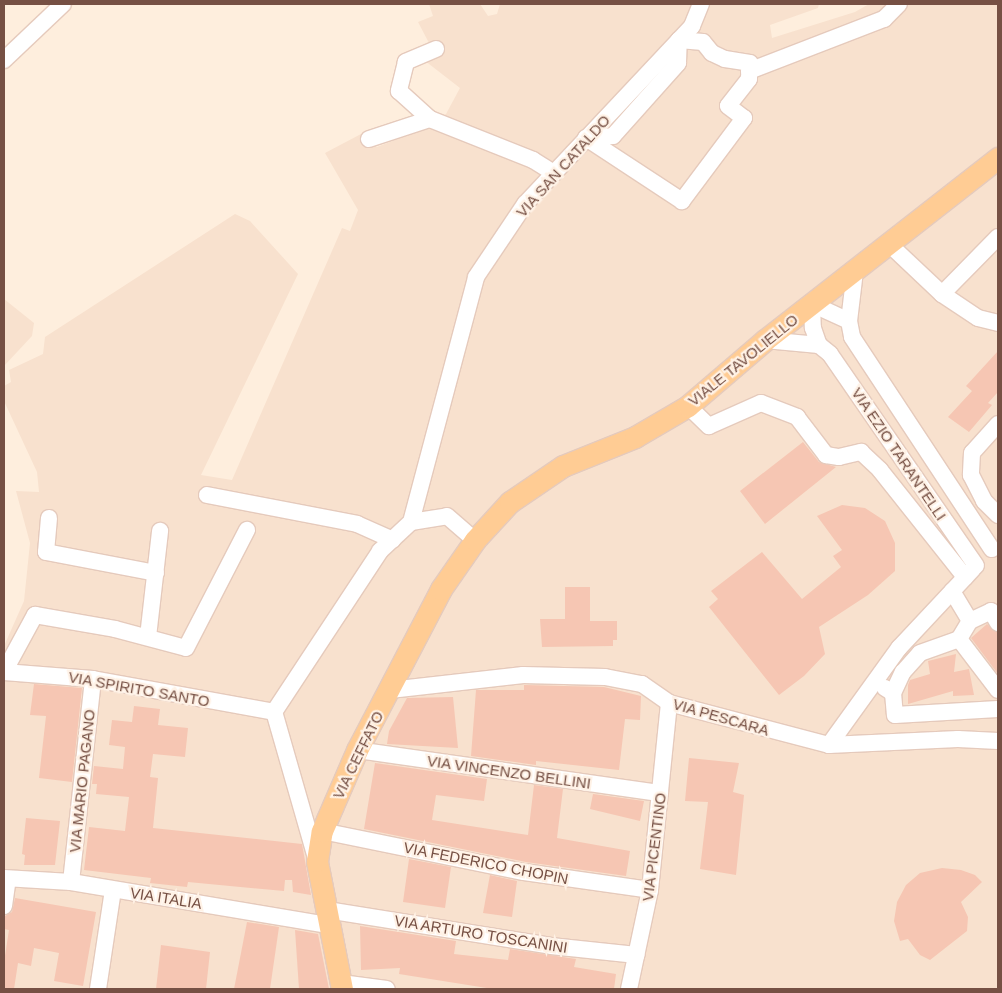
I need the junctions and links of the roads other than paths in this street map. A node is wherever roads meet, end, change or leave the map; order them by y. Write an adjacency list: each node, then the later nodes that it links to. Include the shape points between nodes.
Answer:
1 (62, 4): 6 (street)
2 (700, 4): 4 (street, VIA SAN CATALDO, via 692,26)
3 (899, 4): 7 (street, via 884,19)
4 (679, 40): 7 (street, via 703,42 712,53 725,59 750,63); 9 (street, VIA SAN CATALDO)
5 (436, 49): 8 (street, via 406,62 399,91)
6 (4, 60)
7 (749, 71): 9 (street, via 749,78 728,106 744,118 682,201)
8 (430, 119): 10 (street); 12 (street, via 533,160)
9 (586, 138): 12 (street, VIA SAN CATALDO)
10 (369, 139)
11 (998, 158): 14 (main road, VIALE TAVOLIELLO)
12 (554, 173): 27 (street, VIA SAN CATALDO, via 525,204 476,277)
13 (998, 237): 16 (street)
14 (889, 244): 15 (main road, VIALE TAVOLIELLO); 16 (street)
15 (855, 271): 17 (main road, VIALE TAVOLIELLO); 18 (street, VIA EZIO TARANTELLI)
16 (942, 294): 19 (street, via 978,318)
17 (812, 304): 18 (street, via 835,311); 20 (main road, VIALE TAVOLIELLO); 21 (street, VIA EZIO TARANTELLI, via 812,328)
18 (849, 321): 32 (street, VIA EZIO TARANTELLI, via 852,337)
19 (998, 323)
20 (764, 340): 21 (street); 22 (main road, VIALE TAVOLIELLO)
21 (820, 345): 33 (street, VIA EZIO TARANTELLI, via 830,354)
22 (688, 406): 31 (main road, VIALE TAVOLIELLO, via 635,437 563,466 510,502); 33 (street, via 709,426 761,403 796,417 826,455 839,457 861,452)
23 (998, 424): 25 (street, via 972,453 971,474 984,501)
24 (207, 495): 30 (street, via 357,524)
25 (998, 515)
26 (49, 518): 34 (street, via 46,552)
27 (411, 522): 30 (street); 31 (street, via 447,516)
28 (246, 530): 38 (street, via 186,648)
29 (160, 532): 34 (street)
30 (393, 540): 48 (street, via 380,550)
31 (475, 540): 43 (main road, VIA CEFFATO, via 441,589)
32 (995, 546): 33 (street)
33 (970, 572): 35 (street)
34 (156, 573): 38 (street)
35 (952, 591): 36 (street); 42 (street, via 899,648)
36 (970, 621): 37 (street, via 991,611); 39 (street)
37 (998, 624)
38 (148, 638): 40 (street, via 35,615)
39 (959, 638): 44 (street); 45 (street, via 920,653 903,672)
40 (4, 672): 41 (street, VIA SPIRITO SANTO)
41 (94, 680): 48 (street, VIA SPIRITO SANTO); 56 (street, VIA MARIO PAGANO)
42 (874, 682): 45 (street); 50 (street)
43 (390, 690): 46 (street, VIA PESCARA, via 523,676 582,676 642,684); 51 (main road, VIA CEFFATO)
44 (998, 690)
45 (893, 693): 47 (street, via 895,715)
46 (668, 703): 50 (street, VIA PESCARA); 52 (street, VIA PICENTINO)
47 (998, 709)
48 (274, 712): 54 (street)
49 (998, 741): 50 (street, VIA PESCARA, via 958,739)
50 (829, 745)
51 (357, 750): 52 (street, VIA VINCENZO BELLINI); 53 (main road, VIA CEFFATO)
52 (660, 793): 58 (street, VIA PICENTINO)
53 (322, 831): 54 (main road, VIA CEFFATO); 58 (street, VIA FEDERICO CHOPIN, via 524,872)
54 (317, 861): 60 (main road, VIA CEFFATO)
55 (6, 879): 56 (street, VIA ITALIA); 59 (street)
56 (72, 882): 57 (street, VIA ITALIA)
57 (113, 890): 60 (street, VIA ITALIA); 63 (street)
58 (650, 890): 61 (street, VIA PICENTINO)
59 (4, 906)
60 (327, 917): 61 (street, VIA ARTURO TOSCANINI); 62 (main road, VIA CEFFATO)
61 (637, 955): 65 (street, VIA PICENTINO)
62 (341, 986): 64 (street)
63 (98, 989)
64 (387, 989)
65 (629, 989)

